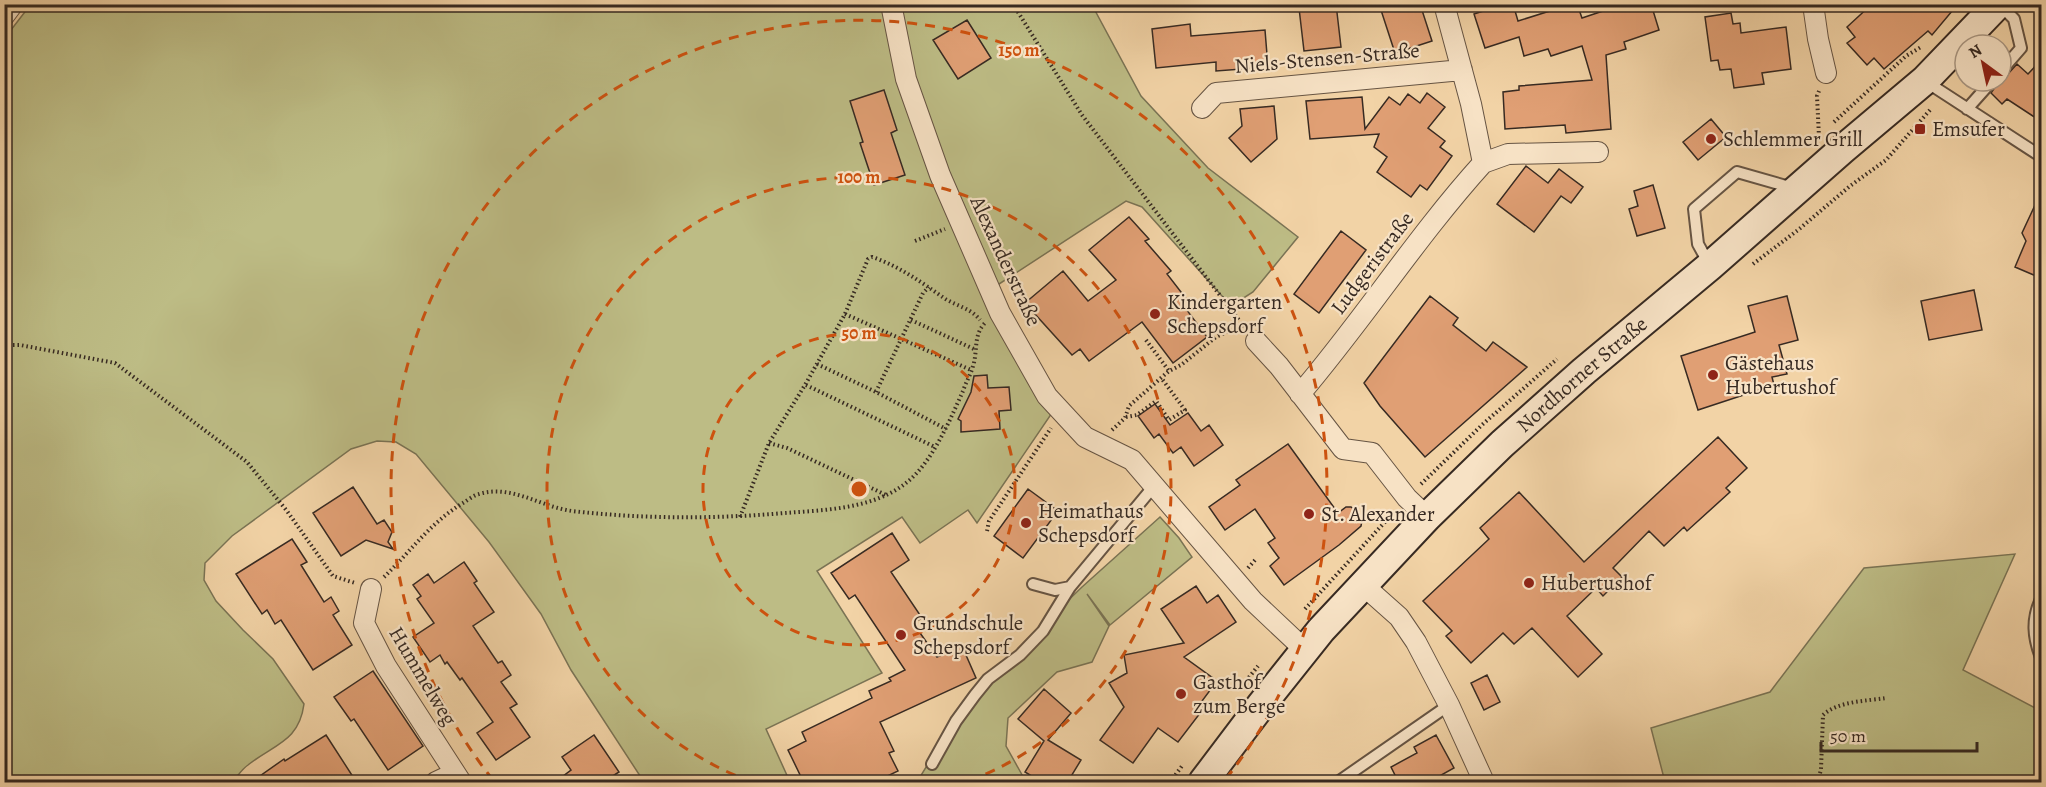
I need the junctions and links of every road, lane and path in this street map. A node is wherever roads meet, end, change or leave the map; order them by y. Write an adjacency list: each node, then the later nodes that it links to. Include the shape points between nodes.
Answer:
1 (13, 4): 7 (street)
2 (891, 4): 20 (street, Alexanderstraße, via 906,79)
3 (1013, 4): 28 (path, via 1082,115)
4 (1813, 4): 10 (street)
5 (1999, 4): 8 (lane, via 2014,19 2021,48); 11 (main road, Nordhorner Straße)
6 (1446, 5): 9 (street)
7 (4, 16)
8 (2013, 57)
9 (1462, 70): 13 (street, Niels-Stensen-Straße, via 1216,93); 17 (street)
10 (1826, 74): 18 (path, via 1817,96)
11 (1934, 87): 14 (lane); 18 (main road, Nordhorner Straße); 21 (path, via 1886,160)
12 (1982, 93): 14 (lane)
13 (1202, 108)
14 (1968, 109): 16 (lane)
15 (1598, 152): 17 (street, via 1509,154)
16 (2042, 157)
17 (1483, 163): 41 (street, Ludgeristraße)
18 (1820, 168): 19 (main road, Nordhorner Straße)
19 (1796, 189): 23 (main road, Nordhorner Straße); 23 (lane, via 1737,172 1694,209 1698,244)
20 (961, 223): 22 (path); 25 (street, Alexanderstraße)
21 (1798, 230)
22 (915, 241)
23 (1710, 266): 51 (main road, Nordhorner Straße, via 1526,422)
24 (929, 287): 26 (path, via 872,257); 27 (path, via 922,293); 29 (path, via 977,316)
25 (1000, 313): 29 (path); 43 (street, Alexanderstraße, via 1035,377)
26 (845, 314): 30 (path); 35 (path)
27 (911, 320): 30 (path); 34 (path)
28 (1242, 325): 32 (path); 37 (path, via 1216,337)
29 (982, 326): 34 (path)
30 (902, 339): 36 (path); 40 (path)
31 (1146, 340): 37 (path)
32 (1256, 341): 41 (street)
33 (4, 345): 56 (path, via 115,363 247,462 333,576)
34 (974, 349): 36 (path)
35 (817, 364): 39 (path); 40 (path)
36 (971, 370): 45 (path)
37 (1169, 371): 38 (path)
38 (1162, 379): 42 (path); 44 (path, via 1185,410 1169,420 1156,401 1137,415)
39 (806, 385): 46 (path); 47 (path)
40 (876, 392): 45 (path)
41 (1300, 393): 51 (street, via 1343,449 1372,453)
42 (1129, 406)
43 (1061, 413): 48 (street, Alexanderstraße, via 1085,438 1132,460); 52 (path, via 989,521)
44 (1125, 418)
45 (946, 429): 47 (path)
46 (769, 443): 49 (path); 50 (path)
47 (935, 447): 49 (path, via 908,482)
48 (1154, 486): 55 (lane); 58 (street, Alexanderstraße, via 1253,601)
49 (888, 496): 50 (path, via 844,507)
50 (740, 517): 56 (path, via 652,517 568,510 505,492 479,494 428,530)
51 (1426, 517): 54 (main road, Nordhorner Straße)
52 (987, 531)
53 (1033, 584): 55 (lane, via 1055,590)
54 (1363, 585): 58 (main road, Nordhorner Straße); 61 (street, via 1399,617)
55 (1070, 587): 62 (lane, via 1043,631 975,695)
56 (371, 589): 63 (street, Hummelweg, via 363,623)
57 (2042, 597): 59 (lane, via 2037,606 2034,639)
58 (1305, 650): 65 (main road, Nordhorner Straße)
59 (2042, 660)
60 (1886, 698): 68 (path, via 1839,706 1823,715)
61 (1449, 705): 66 (lane); 67 (street)
62 (932, 764)
63 (458, 778): 64 (street)
64 (436, 783)
65 (1203, 783)
66 (1338, 783)
67 (1484, 783)
68 (1818, 783)

